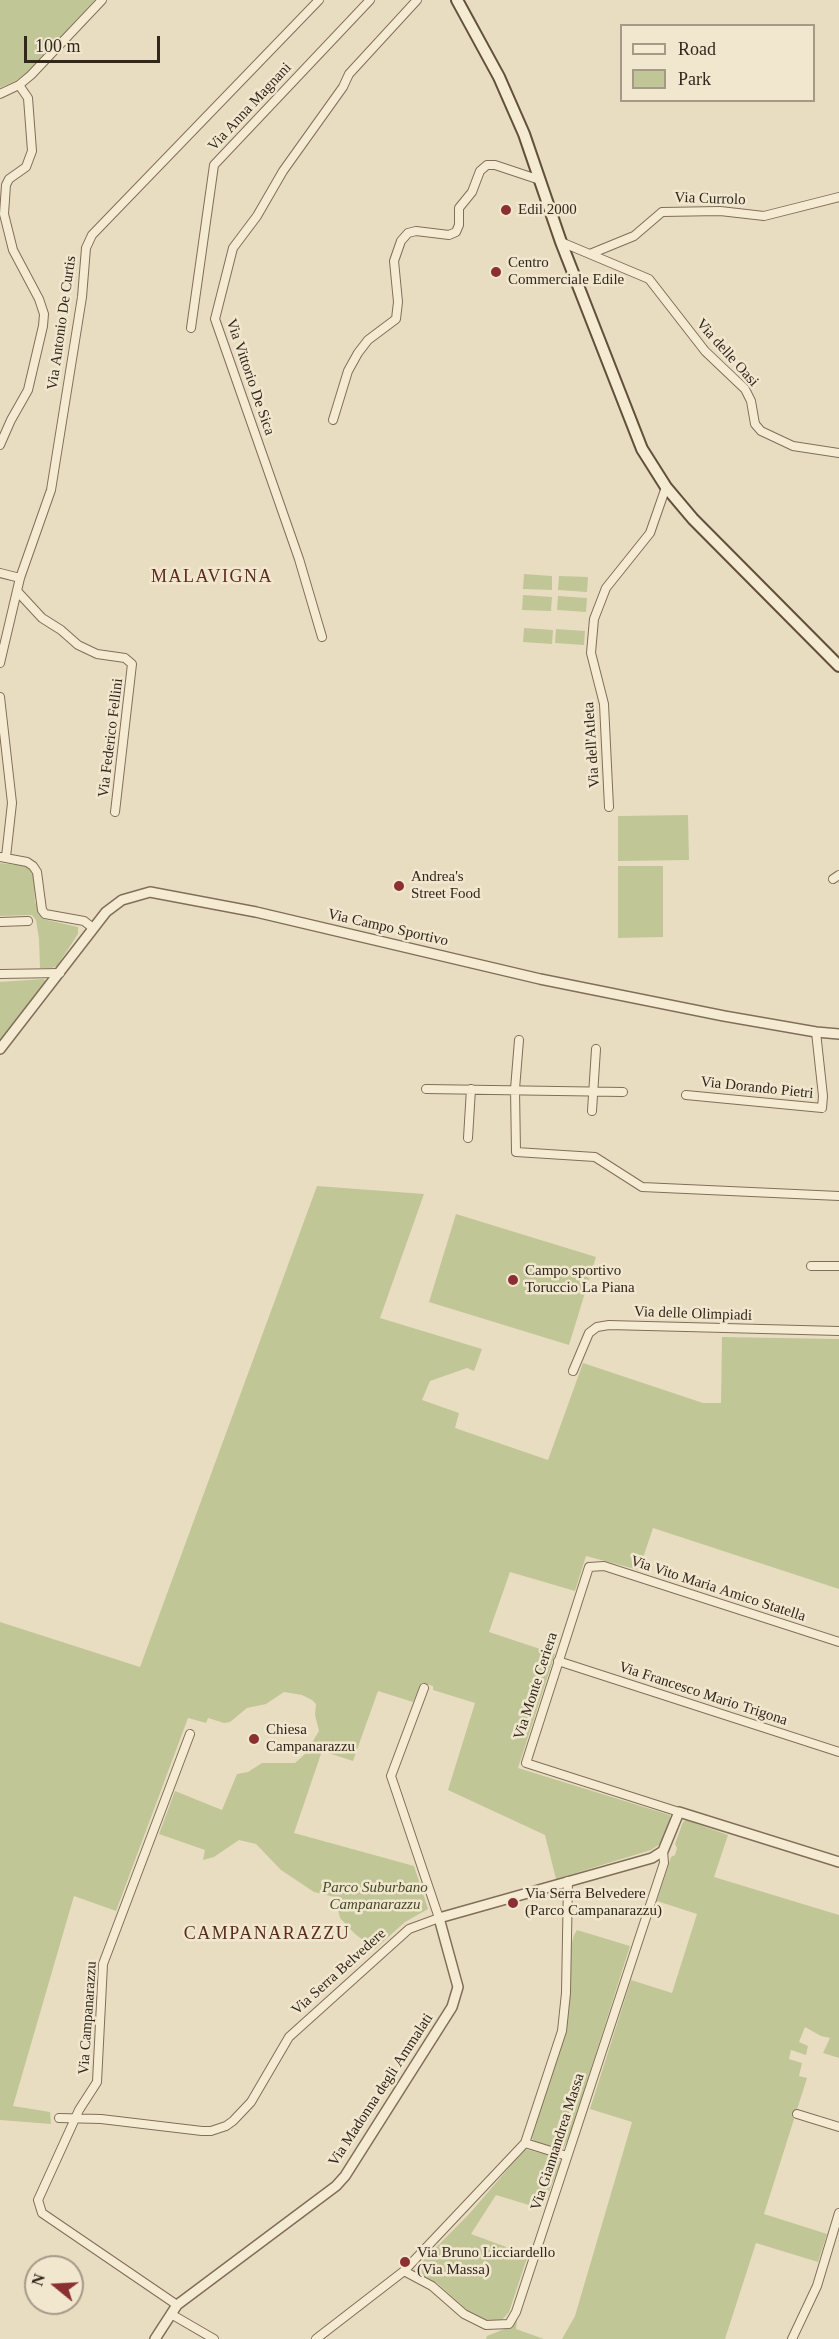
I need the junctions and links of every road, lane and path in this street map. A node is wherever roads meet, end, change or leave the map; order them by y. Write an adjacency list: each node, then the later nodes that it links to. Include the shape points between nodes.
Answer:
1 (102, 0): 6 (street)
2 (319, 0): 18 (street, Via Antonio De Curtis, via 92,235 86,248 82,297 51,490)
3 (370, 0): 12 (street, Via Anna Magnani, via 214,165)
4 (417, 0): 20 (street, Via Vittorio De Sica, via 349,74 233,248 215,319)
5 (457, 0): 8 (main road, via 499,77)
6 (20, 84): 7 (street); 14 (street, via 28,98 32,151 26,167 6,185 4,214 14,250 39,299 44,326 28,390)
7 (0, 94)
8 (540, 180): 10 (main road); 13 (street, via 487,165 459,208 456,232 449,235 416,231 401,241 394,261 396,319 368,340 358,353 348,370)
9 (839, 197): 11 (street, Via Currolo, via 764,216 720,211 662,212 634,236)
10 (561, 242): 11 (street, Via delle Oasi); 16 (main road, via 634,433)
11 (590, 254): 15 (street, Via delle Oasi, via 649,279 705,351 745,389 752,401 755,424 761,431 793,446)
12 (191, 328)
13 (333, 420)
14 (0, 445)
15 (839, 453)
16 (666, 487): 22 (main road); 24 (street, Via dell'Atleta, via 650,533 606,588 594,619 591,653 604,704)
17 (0, 573): 18 (street)
18 (20, 578): 19 (street, Via Antonio De Curtis)
19 (17, 591): 21 (street, Via Antonio De Curtis); 25 (street, Via Federico Fellini, via 42,618 78,645 97,654 124,658 132,664)
20 (322, 637)
21 (0, 663)
22 (839, 666)
23 (0, 697): 26 (street, via 12,803)
24 (609, 807)
25 (115, 812)
26 (3, 857): 29 (street, via 33,866 45,914 84,921)
27 (28, 921): 28 (street)
28 (0, 922)
29 (93, 928): 30 (street, Via Campo Sportivo); 32 (street, Via Campo Sportivo, via 122,900 150,892 256,912 540,979)
30 (60, 973): 31 (street); 35 (street, Via Campo Sportivo)
31 (0, 974)
32 (816, 1032): 33 (street, Via Campo Sportivo); 42 (street, Via Dorando Pietri, via 822,1108)
33 (839, 1034)
34 (519, 1040): 39 (street)
35 (0, 1049)
36 (596, 1049): 40 (street)
37 (426, 1089): 38 (street)
38 (471, 1089): 39 (street); 44 (street)
39 (515, 1089): 40 (street); 45 (street, via 516,1152 595,1157 642,1187)
40 (594, 1090): 41 (street); 43 (street)
41 (623, 1092)
42 (686, 1095)
43 (592, 1111)
44 (468, 1138)
45 (839, 1196)
46 (811, 1266): 47 (street)
47 (839, 1266)
48 (839, 1331): 49 (street, Via delle Olimpiadi, via 609,1325 589,1333)
49 (573, 1371)
50 (589, 1567): 51 (street, Via Vito Maria Amico Statella, via 604,1566); 52 (street, Via Monte Ceriera)
51 (839, 1642)
52 (558, 1661): 55 (street, Via Francesco Mario Trigona); 56 (street, Via Monte Ceriera, via 526,1763)
53 (424, 1688): 60 (street, via 391,1776)
54 (190, 1734): 62 (street, Via Campanarazzu, via 103,1964 97,2082)
55 (839, 1752)
56 (679, 1812): 57 (street); 58 (street)
57 (663, 1851): 59 (street, Via Serra Belvedere, via 652,1858); 66 (street, Via Giannandrea Massa, via 664,1863)
58 (839, 1862)
59 (568, 1881): 60 (street, Via Serra Belvedere); 65 (street, via 562,2031)
60 (439, 1918): 62 (street, Via Serra Belvedere, via 409,1929 289,2037 251,2102 226,2126 202,2132); 69 (street, Via Madonna degli Ammalati, via 458,1988 452,2007 345,2176)
61 (797, 2114): 64 (street)
62 (76, 2117): 63 (street, Via Serra Belvedere); 69 (street, Via Campanarazzu, via 38,2200 42,2213)
63 (59, 2118)
64 (839, 2127)
65 (525, 2143): 66 (street); 68 (street)
66 (567, 2156): 68 (street, Via Giannandrea Massa, via 509,2324 486,2325)
67 (839, 2213): 74 (street, via 817,2286)
68 (404, 2271): 73 (street)
69 (177, 2305): 70 (street, Via Madonna degli Ammalati)
70 (171, 2314): 71 (street, Via Madonna degli Ammalati); 72 (street)
71 (156, 2339)
72 (214, 2339)
73 (316, 2339)
74 (792, 2339)

